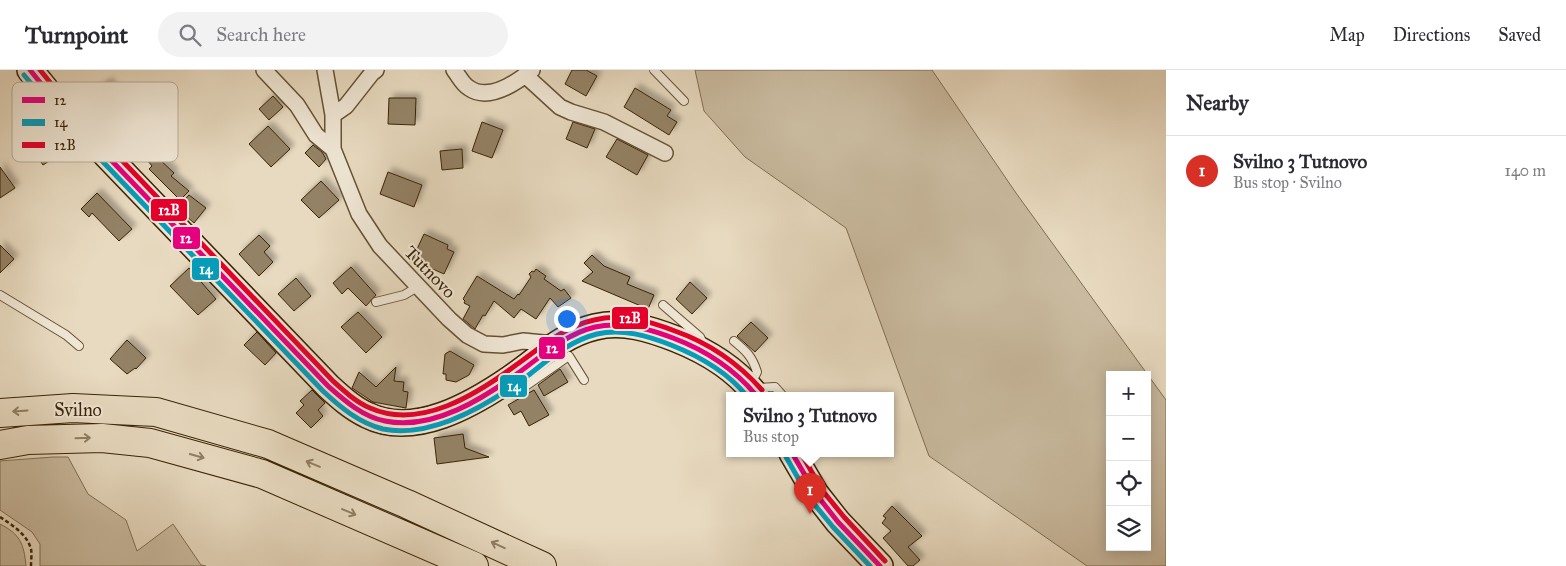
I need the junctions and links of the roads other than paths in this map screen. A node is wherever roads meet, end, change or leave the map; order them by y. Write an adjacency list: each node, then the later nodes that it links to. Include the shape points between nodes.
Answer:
1 (30, 70): 8 (main road)
2 (264, 70): 11 (street, Tutnovo, via 297,106 316,136)
3 (325, 70): 10 (street, Tutnovo)
4 (376, 70): 10 (street, via 346,106)
5 (454, 70): 7 (street, via 468,88 490,94)
6 (654, 70): 9 (lane)
7 (529, 73): 12 (street, via 560,108 604,122)
8 (40, 82)
9 (684, 102)
10 (333, 115): 11 (street, Tutnovo)
11 (333, 149): 14 (street, Tutnovo, via 369,231)
12 (664, 153)
13 (112, 162): 22 (main road, via 328,386 368,416 386,422 434,418)
14 (419, 286): 16 (lane, via 404,295); 19 (street, Tutnovo, via 467,335 484,344 503,346 523,341)
15 (0, 295): 20 (lane)
16 (376, 302)
17 (663, 305): 21 (lane, via 700,336)
18 (734, 341): 24 (lane, via 755,364 757,372)
19 (554, 344): 21 (main road, via 596,327 632,325 659,332); 22 (main road)
20 (79, 346)
21 (708, 355): 24 (main road)
22 (511, 378): 23 (lane, via 520,390 569,356)
23 (584, 380)
24 (752, 390): 25 (lane, via 776,387)
25 (780, 392)
26 (0, 413): 30 (highway, Svilno, one-way to 26, via 268,444 156,412 73,408)
27 (0, 445): 29 (highway, Svilno, one-way to 29, via 28,440 102,438 150,443 262,474)
28 (794, 457): 31 (main road, via 816,494 838,522)
29 (474, 566)
30 (542, 566)
31 (880, 566)

